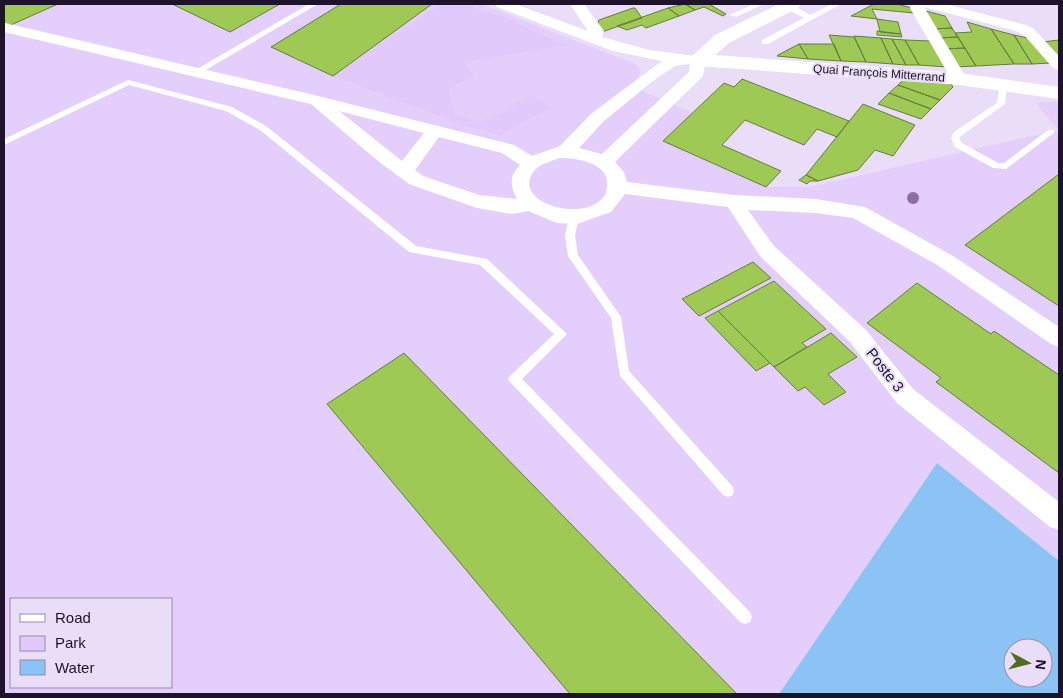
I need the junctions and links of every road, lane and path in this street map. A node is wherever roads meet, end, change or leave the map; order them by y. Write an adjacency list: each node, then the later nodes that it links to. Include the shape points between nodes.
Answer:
1 (314, 4): 18 (lane)
2 (502, 4): 13 (street)
3 (577, 4): 13 (street, via 596,31)
4 (760, 4): 9 (lane)
5 (837, 4): 10 (lane)
6 (917, 4): 19 (street)
7 (929, 4): 17 (street, via 1021,28 1029,32)
8 (790, 5): 10 (lane); 12 (street)
9 (733, 15)
10 (809, 18): 14 (lane)
11 (6, 30): 18 (street)
12 (730, 35): 15 (street); 16 (street)
13 (594, 39): 15 (street, via 642,54)
14 (765, 42)
15 (698, 60): 16 (street, Quai François Mitterrand); 26 (street, via 671,62 659,69 598,117); 28 (street, via 697,73)
16 (745, 63): 19 (street, Quai François Mitterrand)
17 (1059, 65)
18 (194, 73): 22 (street)
19 (959, 79): 20 (street, Quai François Mitterrand)
20 (1003, 86): 21 (street, Quai François Mitterrand); 24 (lane, via 1002,104 957,134 958,145 996,166 1006,166)
21 (1059, 93)
22 (314, 100): 23 (street); 29 (street)
23 (435, 131): 27 (street, via 508,149); 29 (street)
24 (1051, 132)
25 (4, 142): 37 (lane, via 128,82 229,109 262,128 414,248 483,262 561,334 514,379)
26 (564, 152): 27 (street, via 542,156); 28 (street, via 587,154)
27 (531, 163): 32 (street, via 519,182 521,193)
28 (604, 163): 30 (street, via 616,178)
29 (404, 171): 32 (street, via 416,180 477,201 512,207)
30 (618, 187): 31 (street); 33 (street, via 614,199 604,208)
31 (739, 200): 34 (street, via 858,212 946,261); 36 (street, Poste 3, via 737,209 767,251 858,336 905,396)
32 (529, 204): 33 (street, via 557,217)
33 (574, 218): 35 (lane, via 570,235 573,256 616,317 624,373)
34 (1059, 338)
35 (728, 491)
36 (1059, 518)
37 (745, 617)

